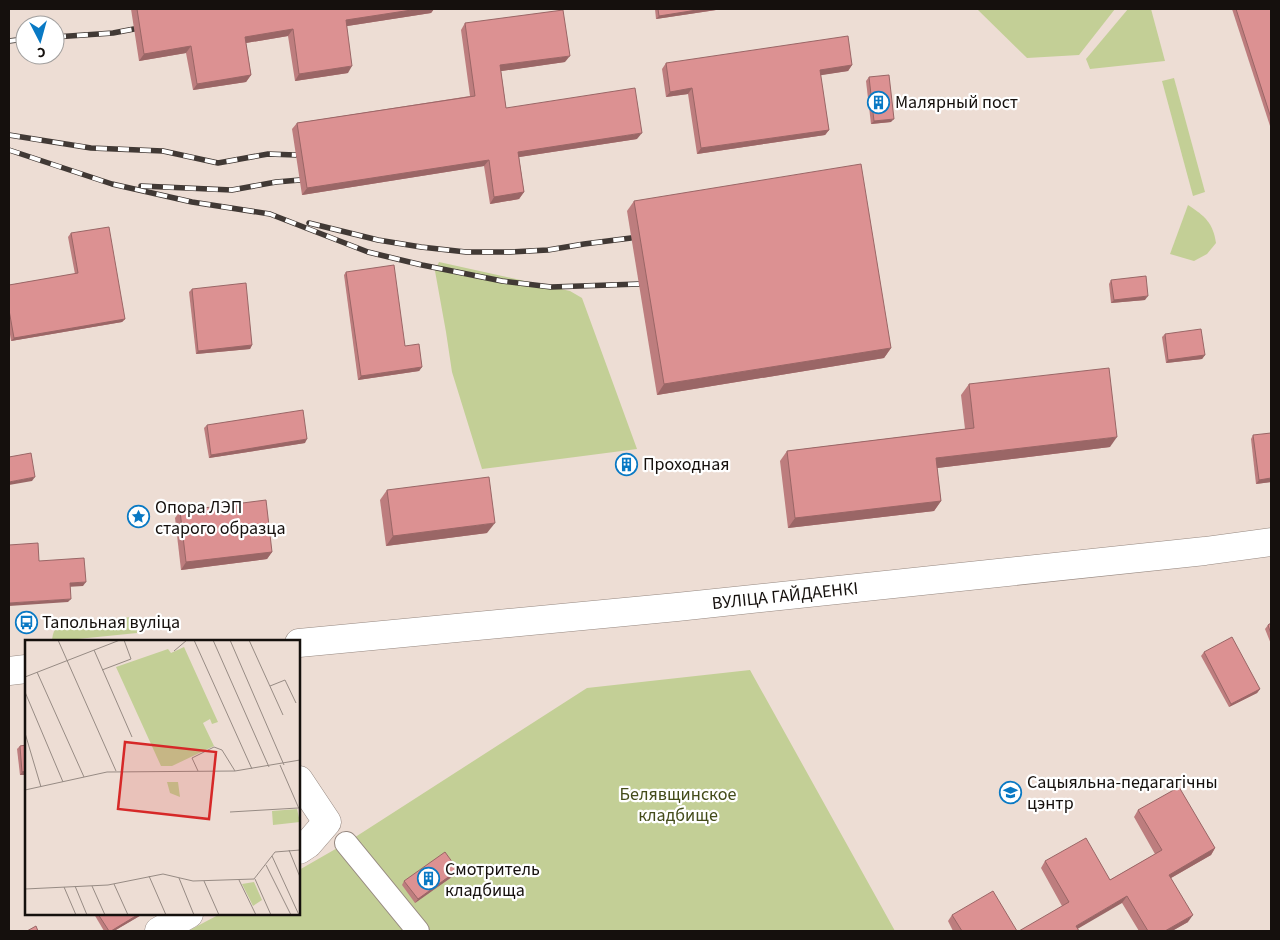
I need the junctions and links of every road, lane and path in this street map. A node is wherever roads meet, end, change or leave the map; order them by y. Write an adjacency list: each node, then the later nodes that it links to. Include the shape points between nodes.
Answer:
1 (1271, 542): 2 (street, ВУЛІЦА ГАЙДАЕНКІ, via 1205,552 677,607)
2 (300, 643)
3 (25, 669): 4 (street)
4 (9, 671)
5 (300, 782): 7 (street, via 327,822)
6 (346, 843): 10 (street)
7 (300, 849)
8 (187, 915): 9 (street)
9 (159, 931)
10 (418, 931)

